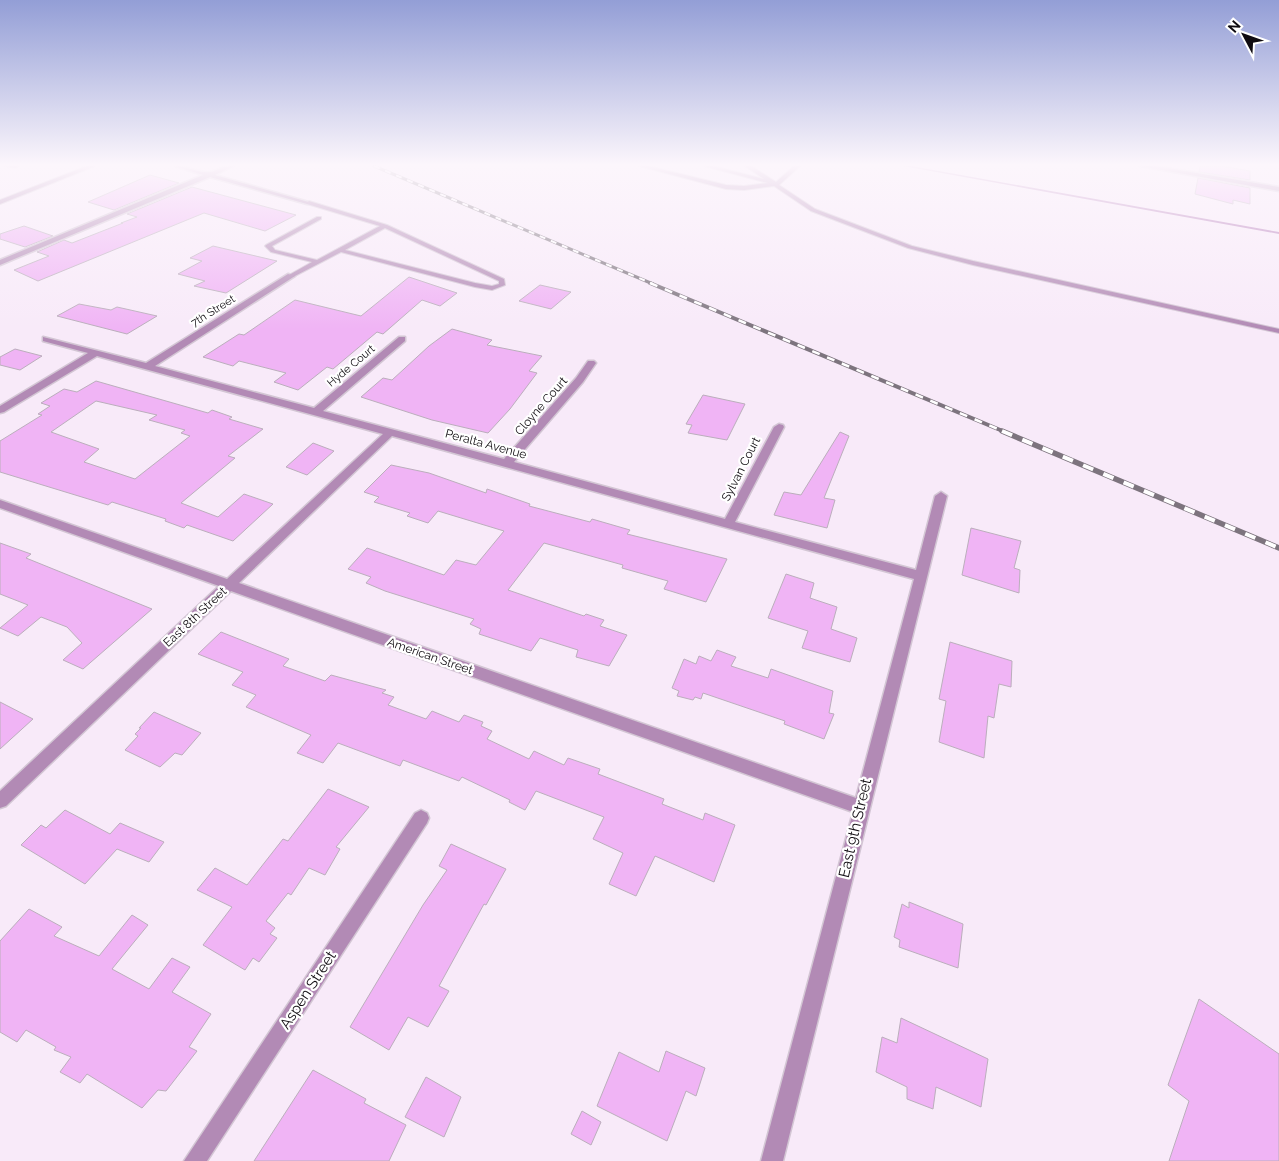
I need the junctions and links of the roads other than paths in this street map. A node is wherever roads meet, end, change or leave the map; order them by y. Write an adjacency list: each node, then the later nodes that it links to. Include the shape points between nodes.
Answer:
1 (102, 220): 8 (street)
2 (315, 220): 7 (lane, via 268,246 273,251)
3 (366, 220): 5 (lane)
4 (839, 220): 10 (lane, via 910,247 973,263)
5 (385, 226): 6 (lane); 6 (lane, via 502,280 502,285 492,288 474,285)
6 (340, 250): 7 (lane)
7 (318, 262): 9 (lane)
8 (0, 263)
9 (291, 276): 15 (street, 7th Street)
10 (1279, 331)
11 (46, 339): 13 (street, Peralta Avenue)
12 (402, 339): 17 (street, Hyde Court)
13 (95, 353): 15 (street, Peralta Avenue); 16 (street)
14 (591, 363): 20 (street, Cloyne Court, via 580,380)
15 (146, 367): 17 (street, Peralta Avenue)
16 (0, 410)
17 (316, 412): 19 (street, Peralta Avenue)
18 (778, 427): 23 (street, Sylvan Court)
19 (390, 433): 20 (street, Peralta Avenue); 25 (street, East 8th Street)
20 (506, 464): 23 (street, Peralta Avenue)
21 (940, 496): 24 (street, East 9th Street)
22 (0, 504): 25 (street, American Street)
23 (728, 524): 24 (street, Peralta Avenue)
24 (920, 576): 27 (street, East 9th Street)
25 (229, 585): 26 (street, East 8th Street); 27 (street, American Street)
26 (0, 801)
27 (860, 807): 30 (street, East 9th Street)
28 (421, 818): 29 (street, Aspen Street)
29 (195, 1161)
30 (772, 1161)

